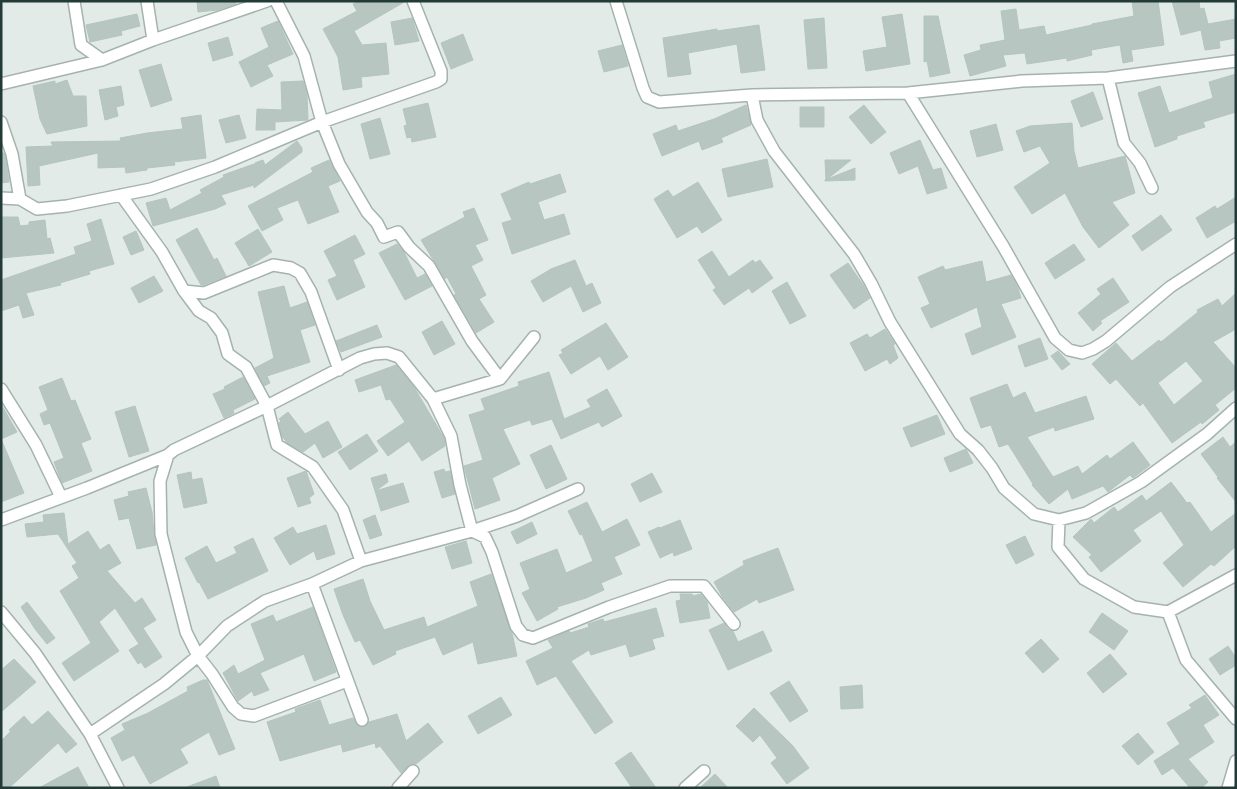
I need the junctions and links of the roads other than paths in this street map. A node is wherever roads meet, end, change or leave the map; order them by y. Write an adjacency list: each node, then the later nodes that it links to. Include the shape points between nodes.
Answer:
1 (74, 1): 8 (street, via 81,45)
2 (147, 1): 7 (street)
3 (266, 1): 7 (street)
4 (276, 1): 15 (street, via 304,56)
5 (413, 1): 15 (street, via 441,71 441,79)
6 (616, 1): 13 (street, via 647,97 659,102)
7 (153, 40): 8 (street)
8 (102, 60): 11 (street)
9 (1236, 61): 10 (street)
10 (1108, 78): 12 (street, via 1022,81); 16 (street, via 1124,143 1140,163)
11 (1, 84)
12 (908, 93): 13 (street); 20 (street, via 1003,246 1055,338 1069,350 1082,353 1106,341 1170,287)
13 (752, 95): 33 (street, via 757,120 774,151 854,254 890,322 960,434 978,450 1004,488 1034,514)
14 (1, 122): 19 (street, via 12,154)
15 (322, 122): 17 (street, via 215,167 151,189); 24 (street, via 340,164 384,237 398,232 429,266 472,340)
16 (1152, 188)
17 (121, 195): 19 (street, via 36,209); 21 (street, via 162,252)
18 (1, 198): 19 (street)
19 (20, 199)
20 (1236, 244)
21 (184, 291): 23 (street, via 204,293 273,265 291,268 300,273 311,292); 27 (street, via 222,333 228,354 246,367)
22 (534, 337): 24 (street)
23 (339, 370): 26 (street, via 360,358 387,353 399,357); 27 (street)
24 (500, 379): 26 (street)
25 (1, 388): 31 (street, via 36,445)
26 (433, 399): 34 (street, via 451,436)
27 (267, 406): 29 (street); 35 (street, via 277,445 313,467 343,510)
28 (1236, 408): 33 (street, via 1208,434 1141,482 1086,513)
29 (168, 455): 31 (street); 41 (street, via 160,481 161,534 186,632)
30 (578, 489): 34 (street, via 517,516)
31 (61, 497): 32 (street)
32 (1, 520)
33 (1059, 520): 39 (street, via 1058,547 1084,579 1134,607)
34 (472, 531): 35 (street); 40 (street, via 485,538 492,552 516,626 523,635 534,638 670,586 704,586)
35 (361, 561): 37 (street)
36 (1236, 575): 39 (street)
37 (312, 584): 41 (street, via 265,601 227,626); 42 (street)
38 (1, 612): 45 (street, via 35,654)
39 (1168, 612): 43 (street, via 1186,660)
40 (734, 624)
41 (198, 656): 42 (street, via 241,714 254,716); 45 (street, via 164,684)
42 (347, 681): 44 (street)
43 (1236, 719)
44 (362, 720)
45 (90, 734): 49 (street)
46 (1236, 761): 52 (street)
47 (412, 771): 50 (street)
48 (704, 771): 51 (street)
49 (118, 788)
50 (398, 788)
51 (685, 788)
52 (1228, 788)

